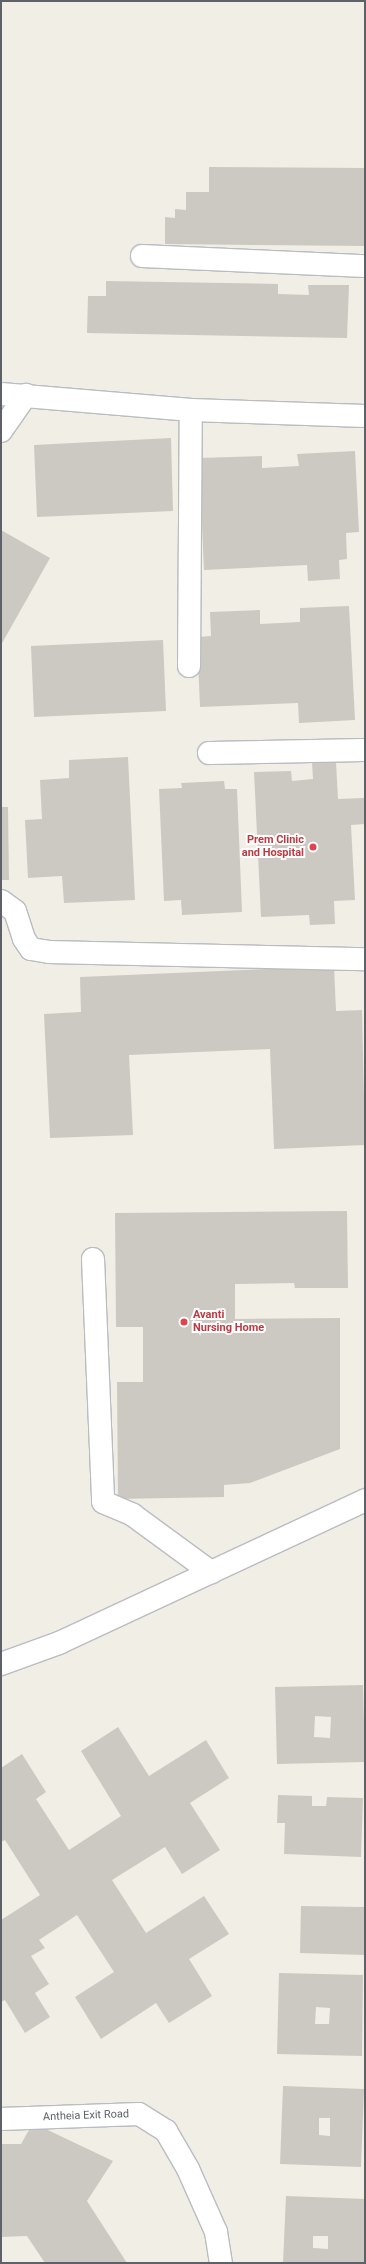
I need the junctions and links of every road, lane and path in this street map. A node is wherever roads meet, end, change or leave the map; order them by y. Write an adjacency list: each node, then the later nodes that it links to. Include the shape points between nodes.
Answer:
1 (142, 256): 2 (street)
2 (365, 266)
3 (1, 394): 4 (street)
4 (26, 395): 5 (street); 7 (street)
5 (192, 410): 6 (street); 8 (street)
6 (365, 416)
7 (1, 431)
8 (189, 666)
9 (365, 750): 10 (street)
10 (209, 753)
11 (1, 901): 12 (street, via 15,911 24,939 31,949 37,950)
12 (365, 959)
13 (93, 1259): 15 (street, via 103,1502 133,1515)
14 (365, 1500): 15 (street)
15 (211, 1572): 16 (street, via 59,1643)
16 (1, 1664)
17 (1, 2120): 18 (street, Antheia Exit Road, via 139,2114 166,2131 188,2169 216,2232)
18 (221, 2263)

